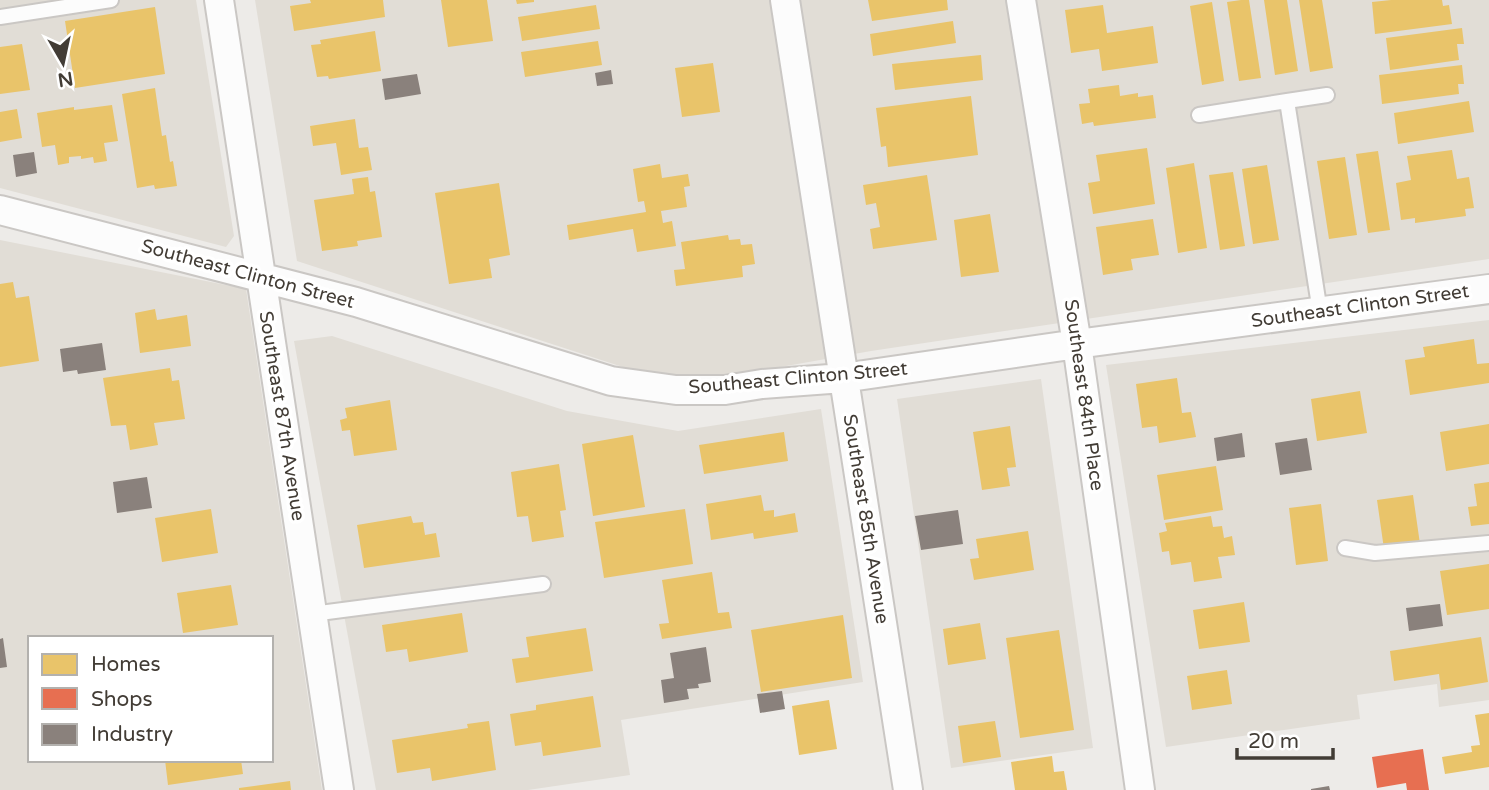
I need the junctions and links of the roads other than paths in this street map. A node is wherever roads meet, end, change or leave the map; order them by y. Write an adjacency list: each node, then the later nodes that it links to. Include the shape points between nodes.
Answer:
1 (111, 0): 5 (lane)
2 (219, 0): 10 (street, Southeast 87th Avenue)
3 (785, 0): 14 (street, Southeast 85th Avenue)
4 (1021, 0): 13 (street, Southeast 84th Place)
5 (0, 17)
6 (1327, 95): 7 (lane)
7 (1287, 101): 8 (lane); 12 (lane)
8 (1199, 115)
9 (0, 210): 10 (street, Southeast Clinton Street)
10 (261, 277): 14 (street, Southeast Clinton Street, via 611,381 713,390); 18 (street, Southeast 87th Avenue)
11 (1489, 289): 12 (street, Southeast Clinton Street)
12 (1320, 312): 13 (street, Southeast Clinton Street)
13 (1077, 344): 14 (street, Southeast Clinton Street); 21 (street, Southeast 84th Place)
14 (843, 378): 20 (street, Southeast 85th Avenue)
15 (1489, 542): 16 (lane, via 1375,553)
16 (1345, 548)
17 (544, 584): 18 (lane)
18 (312, 614): 19 (street, Southeast 87th Avenue)
19 (339, 790)
20 (908, 790)
21 (1140, 790)

